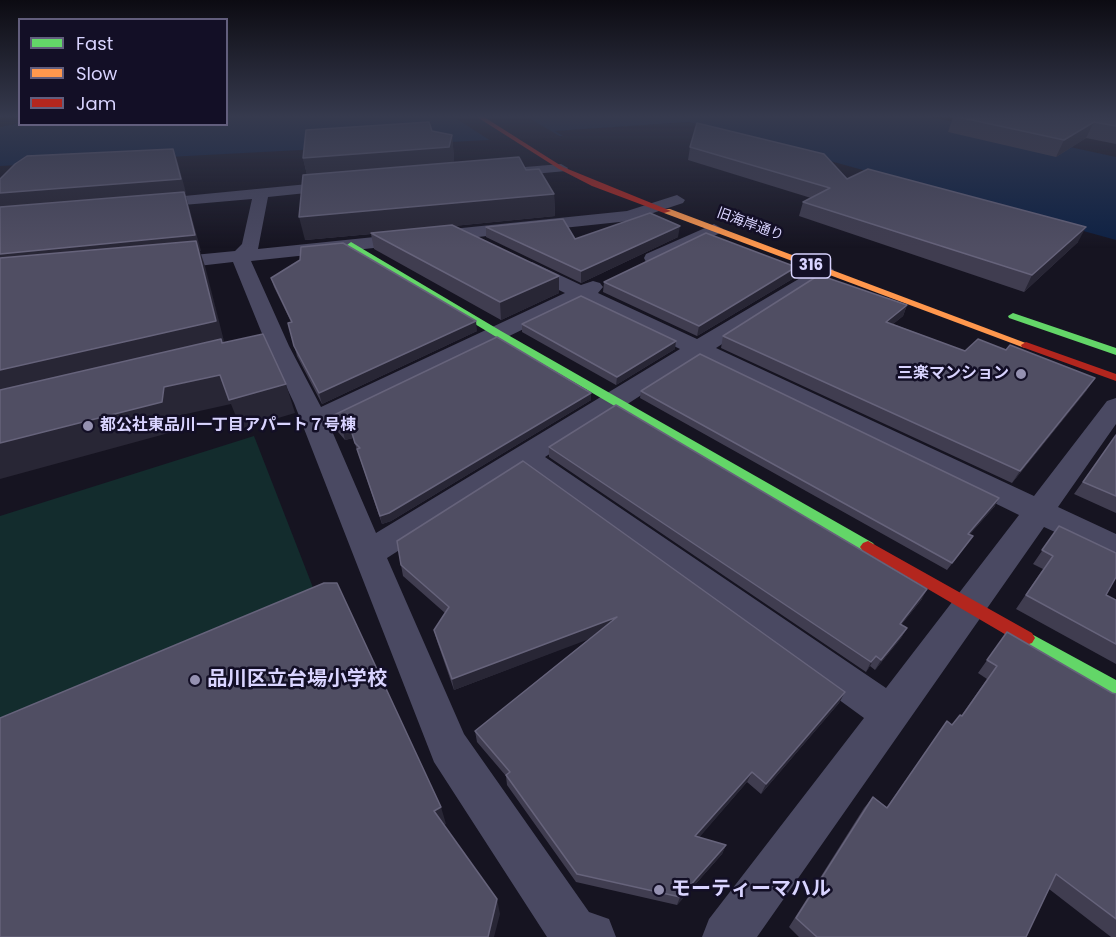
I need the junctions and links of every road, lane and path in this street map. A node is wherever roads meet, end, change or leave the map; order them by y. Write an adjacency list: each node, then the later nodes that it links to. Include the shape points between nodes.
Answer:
1 (550, 161): 2 (main road, 旧海岸通り / 316)
2 (561, 168): 3 (street); 9 (main road, 旧海岸通り / 316)
3 (482, 174)
4 (610, 174): 7 (main road)
5 (354, 185): 6 (street)
6 (261, 193): 8 (street); 14 (street, via 251,246)
7 (683, 202): 9 (street)
8 (130, 205)
9 (656, 208): 10 (main road, 旧海岸通り / 316); 11 (street, via 629,216)
10 (714, 229): 17 (street); 18 (main road, 旧海岸通り / 316)
11 (460, 235): 12 (street); 13 (street)
12 (351, 245): 14 (street); 22 (main road)
13 (490, 250)
14 (240, 256): 16 (street); 28 (street, via 267,348)
15 (510, 259): 20 (street)
16 (148, 265)
17 (630, 269)
18 (824, 270): 23 (street); 25 (main road, 旧海岸通り / 316)
19 (610, 279): 20 (street)
20 (580, 293): 22 (street); 23 (street)
21 (1004, 313): 24 (main road)
22 (497, 333): 26 (main road); 28 (street)
23 (697, 350): 26 (street); 30 (street)
24 (1116, 352)
25 (1116, 378)
26 (615, 400): 29 (street); 33 (main road)
27 (1116, 406): 30 (street)
28 (315, 420): 32 (street)
29 (524, 456): 32 (street); 35 (street)
30 (1039, 511): 31 (street); 33 (street)
31 (1116, 548)
32 (369, 553): 36 (street, via 449,748 575,934)
33 (970, 606): 34 (main road); 35 (street)
34 (1116, 690)
35 (891, 714): 37 (street)
36 (591, 937)
37 (727, 937)

